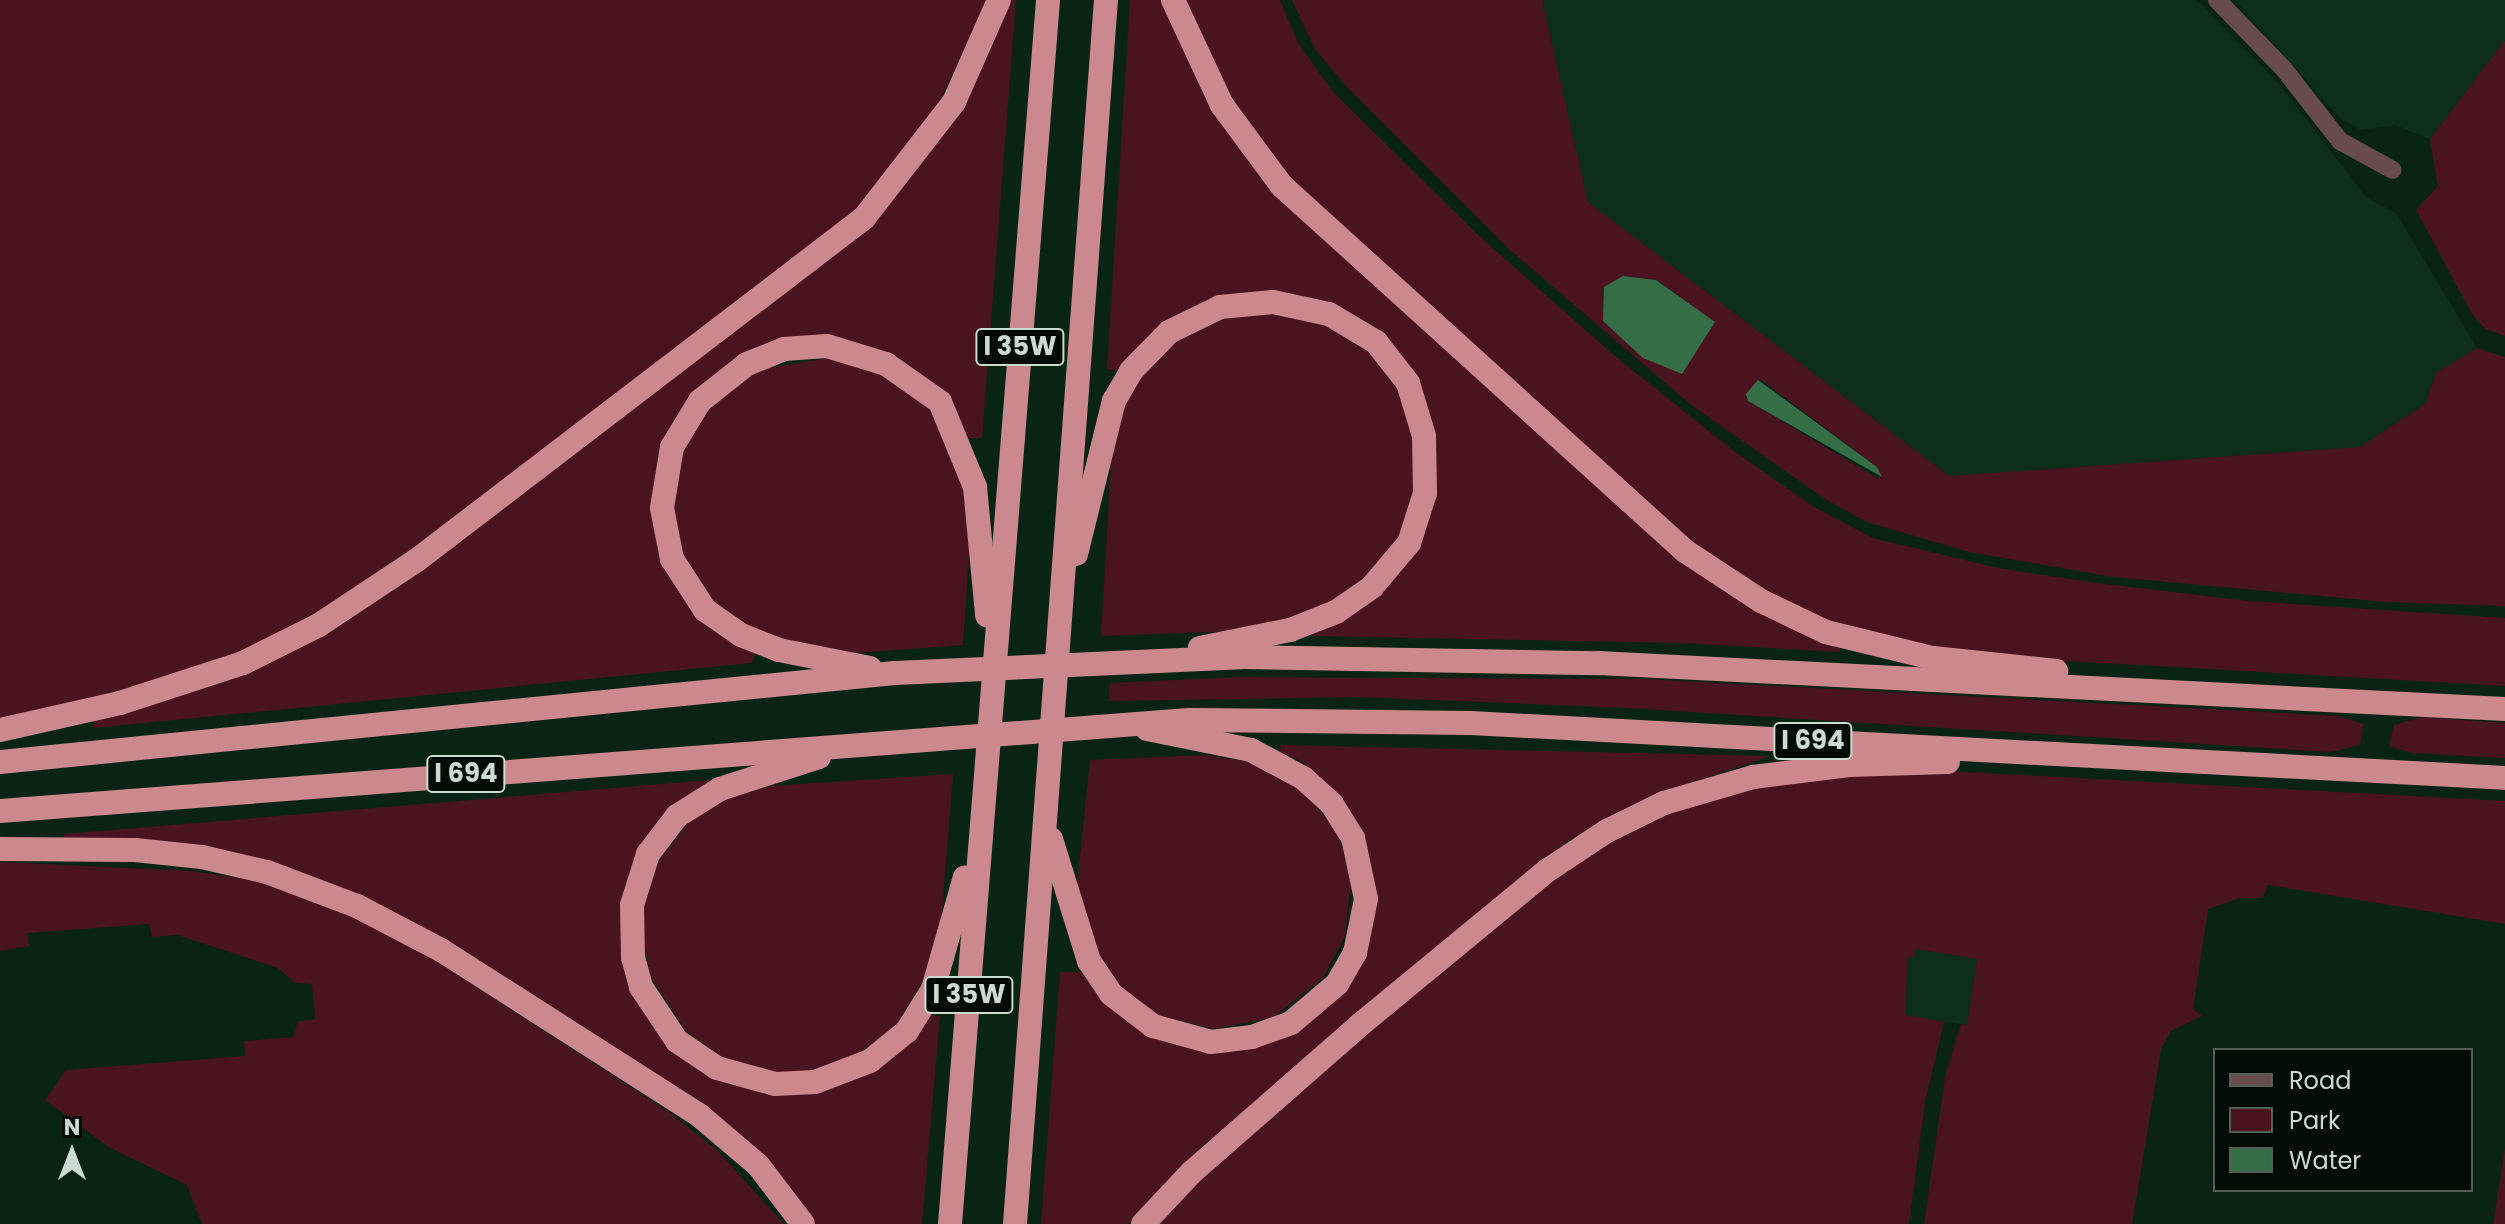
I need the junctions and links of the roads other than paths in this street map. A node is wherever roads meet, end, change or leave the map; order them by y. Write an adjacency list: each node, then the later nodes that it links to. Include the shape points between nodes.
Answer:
1 (999, 0): 14 (highway, via 954,102 864,218 417,560 319,625 243,663 120,703)
2 (1048, 0): 10 (highway, I 35W)
3 (1106, 0): 7 (highway, I 35W)
4 (1173, 0): 11 (highway, via 1222,105 1266,168 1305,211 1648,520 1737,587 1826,632 1933,658)
5 (2217, 0): 6 (street, via 2283,68 2340,141)
6 (2393, 170)
7 (1062, 606): 8 (highway, via 1114,401 1155,344 1204,312 1255,302 1311,308 1362,332 1399,370 1421,416 1428,472 1409,543 1378,582 1336,612 1290,630); 21 (highway, I 35W)
8 (1157, 660): 9 (highway, I 694); 11 (highway, I 694, via 1533,660)
9 (895, 673): 10 (highway, via 779,650 741,635 705,610 672,559 662,508 672,447 700,401 747,364 784,349 827,346 900,370 940,402 975,487); 17 (highway, I 694)
10 (992, 695): 18 (highway, I 35W)
11 (2336, 701): 12 (highway, I 694)
12 (2505, 709)
13 (1121, 723): 15 (highway, I 694); 16 (highway, I 694, via 1408,721); 21 (highway, via 1251,750 1303,778 1332,804 1353,838 1366,899 1358,944 1337,984 1291,1023 1252,1037 1190,1039 1153,1026 1111,994 1089,961)
14 (0, 730)
15 (872, 741): 18 (highway, via 720,789 677,816 643,863 630,922 641,987 677,1041 717,1068 752,1081 815,1082 870,1061 907,1031 933,989 948,946); 20 (highway, I 694)
16 (2067, 755): 19 (highway, I 694); 26 (highway, via 1777,772 1710,787 1628,819 1548,870 1361,1024 1192,1172)
17 (0, 762)
18 (987, 765): 24 (highway, I 35W)
19 (2505, 778)
20 (0, 811)
21 (1046, 823): 25 (highway, I 35W)
22 (0, 849): 23 (highway, via 135,850 202,857 267,872 357,906 441,950 699,1115 758,1165)
23 (803, 1224)
24 (950, 1224)
25 (1015, 1224)
26 (1143, 1224)

